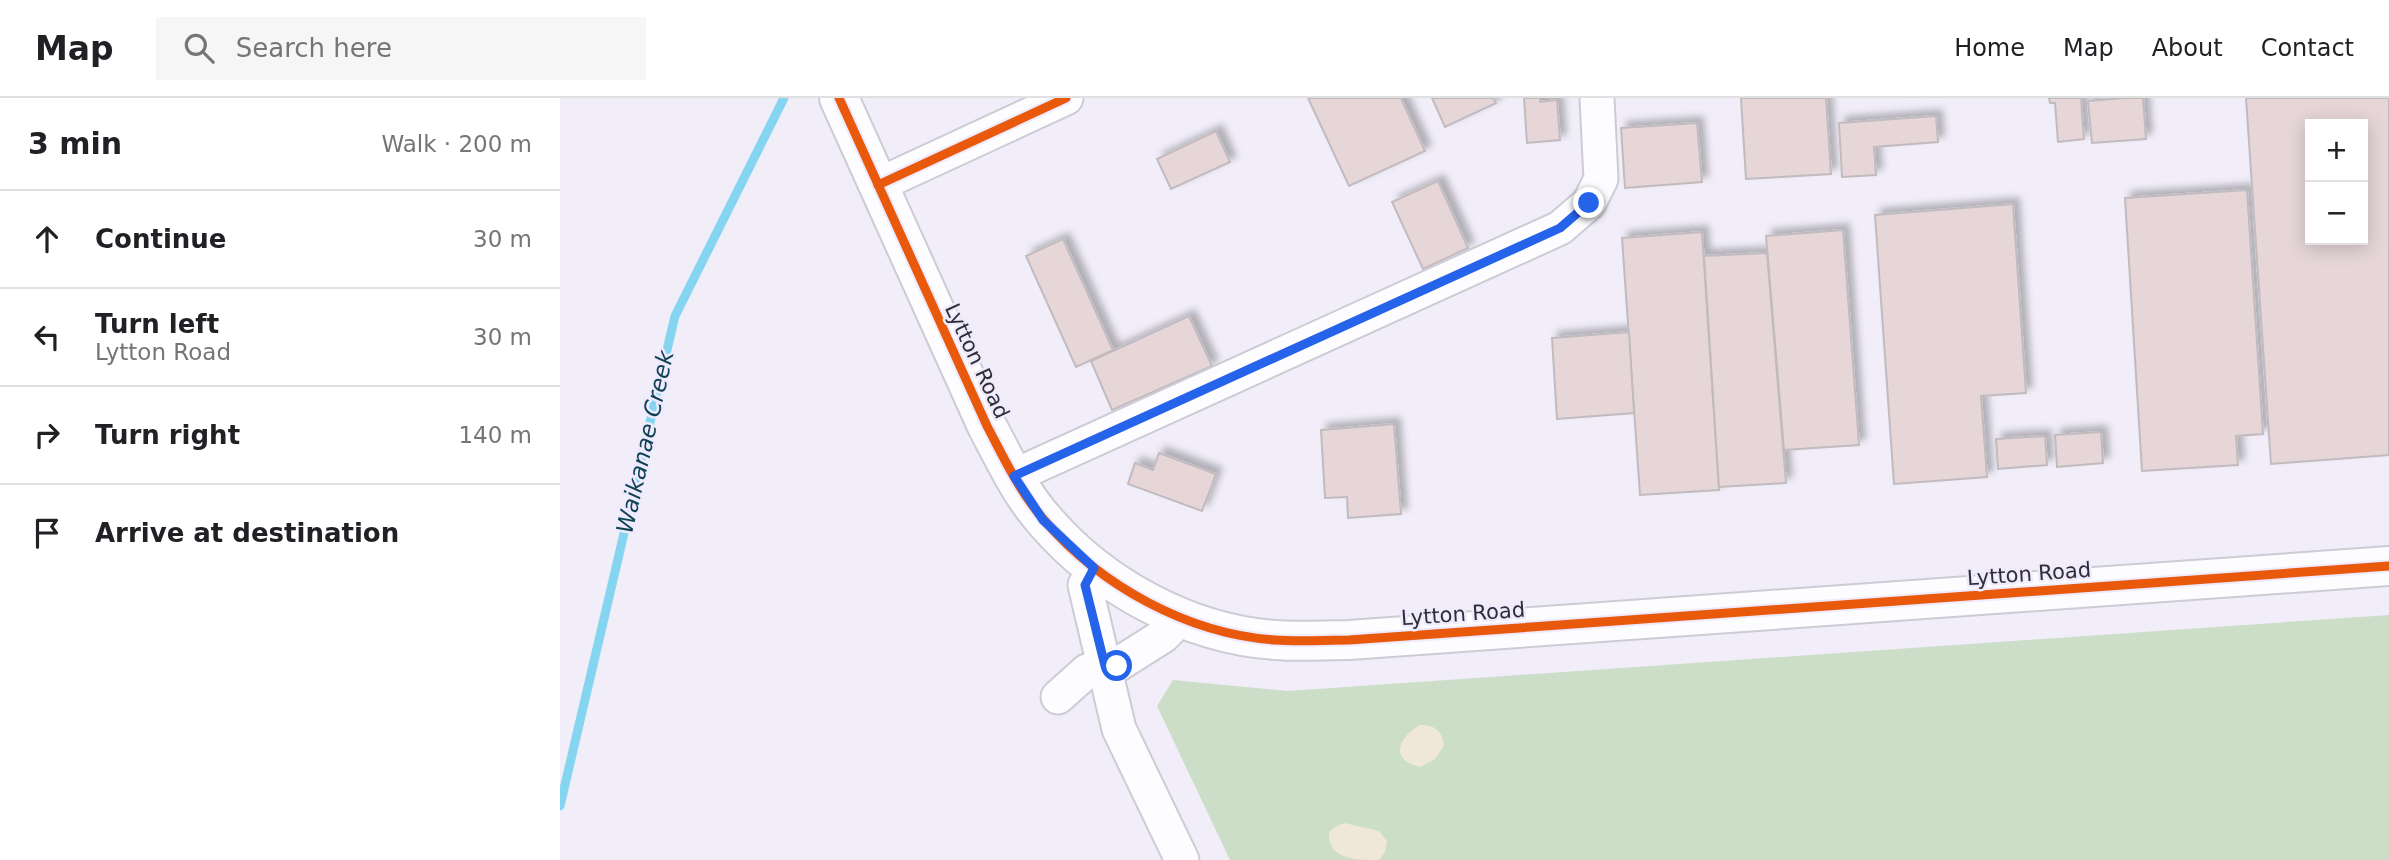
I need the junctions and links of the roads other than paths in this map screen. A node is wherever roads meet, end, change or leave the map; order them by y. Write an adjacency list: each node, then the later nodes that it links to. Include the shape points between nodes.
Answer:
1 (839, 98): 4 (main road, Lytton Road)
2 (1066, 98): 4 (street)
3 (1597, 98): 5 (street, via 1601,179 1589,203 1560,228)
4 (878, 185): 5 (main road, Lytton Road)
5 (1014, 476): 7 (main road, Lytton Road, via 1043,520)
6 (2389, 566): 8 (main road, Lytton Road, via 1349,640 1274,640 1219,630)
7 (1094, 568): 8 (main road, Lytton Road, via 1108,580); 9 (street, via 1085,585)
8 (1182, 617): 9 (street, via 1163,636 1117,666)
9 (1105, 666): 10 (street, via 1087,671); 11 (street, via 1119,729)
10 (1058, 696)
11 (1182, 860)

